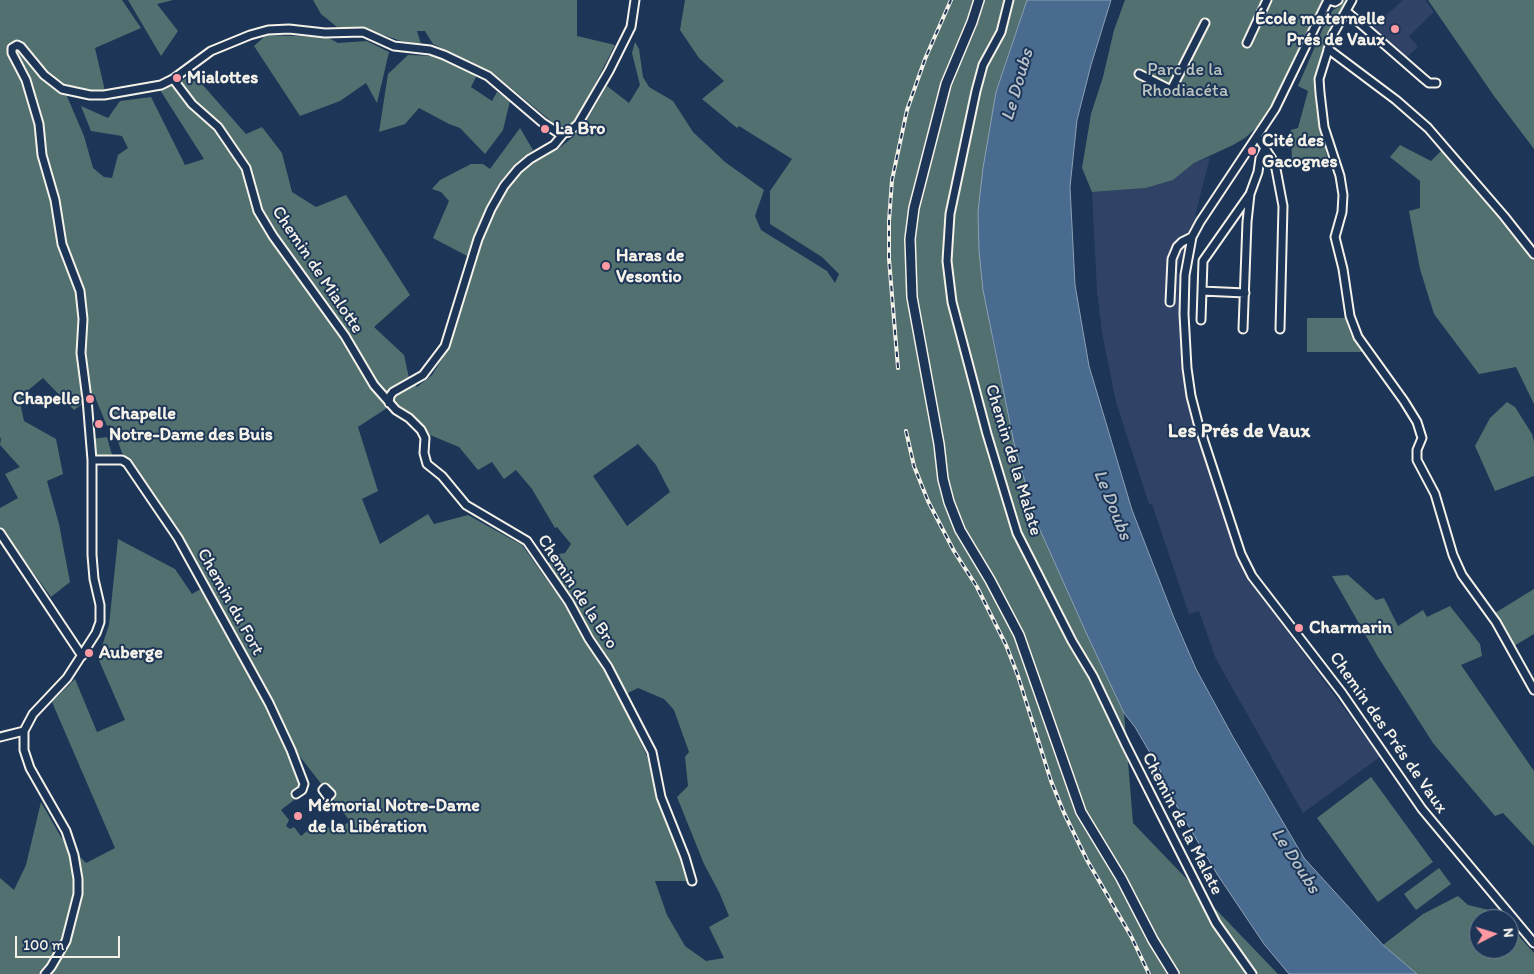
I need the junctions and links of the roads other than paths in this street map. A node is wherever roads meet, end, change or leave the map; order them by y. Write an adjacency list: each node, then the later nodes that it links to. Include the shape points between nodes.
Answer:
1 (635, 0): 15 (street, via 631,27 609,71 578,124)
2 (979, 0): 38 (main road, via 946,84 914,208 911,232 912,297 943,479 957,523 1022,640 1081,812)
3 (1009, 0): 39 (street, Chemin de la Malate, via 1001,32 976,91 950,214 947,261 952,302 1017,533 1093,676 1216,922)
4 (1267, 0): 10 (street)
5 (1328, 0): 6 (street); 16 (street, Chemin des Prés de Vaux, via 1275,109)
6 (1338, 0)
7 (1352, 0): 8 (street)
8 (1346, 11): 11 (street); 14 (street, via 1429,83)
9 (1204, 23): 12 (street, via 1171,90)
10 (1247, 43)
11 (1328, 49): 20 (street, via 1428,128); 31 (street, via 1320,79 1320,93 1324,128 1343,195 1335,237 1350,316 1358,337 1417,422 1422,438 1417,460 1435,494 1462,575 1496,622)
12 (1139, 74)
13 (172, 79): 15 (street, via 211,51 268,30 363,32 394,46 430,50 488,76 543,123); 27 (street, Chemin de Mialotte, via 192,104 218,127 246,168 258,211 273,236 344,336 374,385); 28 (street, via 161,85 118,94 90,95 62,89 44,75 21,47 12,48 39,124 42,155 55,200 62,244 80,291 83,319 81,352)
14 (1436, 83)
15 (564, 133): 27 (street, via 554,145 518,169 504,186 478,239 445,346 423,375 393,392)
16 (1257, 136): 17 (street); 19 (street, Chemin des Prés de Vaux)
17 (1264, 148): 18 (street); 26 (street, via 1276,169 1283,206)
18 (1250, 194): 21 (street, via 1203,261); 22 (street)
19 (1192, 238): 23 (street, via 1177,247 1172,259); 36 (street, Chemin des Prés de Vaux, via 1185,275 1184,314 1191,396 1241,554 1252,576 1342,693 1422,809)
20 (1534, 254)
21 (1202, 291): 22 (street); 24 (street)
22 (1245, 292): 25 (street)
23 (1170, 302)
24 (1201, 320)
25 (1244, 329)
26 (1280, 329)
27 (390, 403): 35 (street, Chemin de la Bro, via 421,430 425,438 427,464 466,505 527,541 569,602 608,667 652,752 661,797 686,857)
28 (92, 460): 30 (street, via 92,555 100,622); 34 (street, Chemin du Fort, via 122,460 127,463 178,538 281,729 304,784)
29 (0, 532): 30 (street)
30 (82, 656): 32 (street, via 67,678 33,714)
31 (1534, 690)
32 (24, 731): 33 (street); 37 (street, via 24,750 30,768 66,831 78,878 78,894 66,941)
33 (0, 737)
34 (296, 794)
35 (692, 881)
36 (1534, 944)
37 (45, 974)
38 (1174, 974)
39 (1252, 974)

